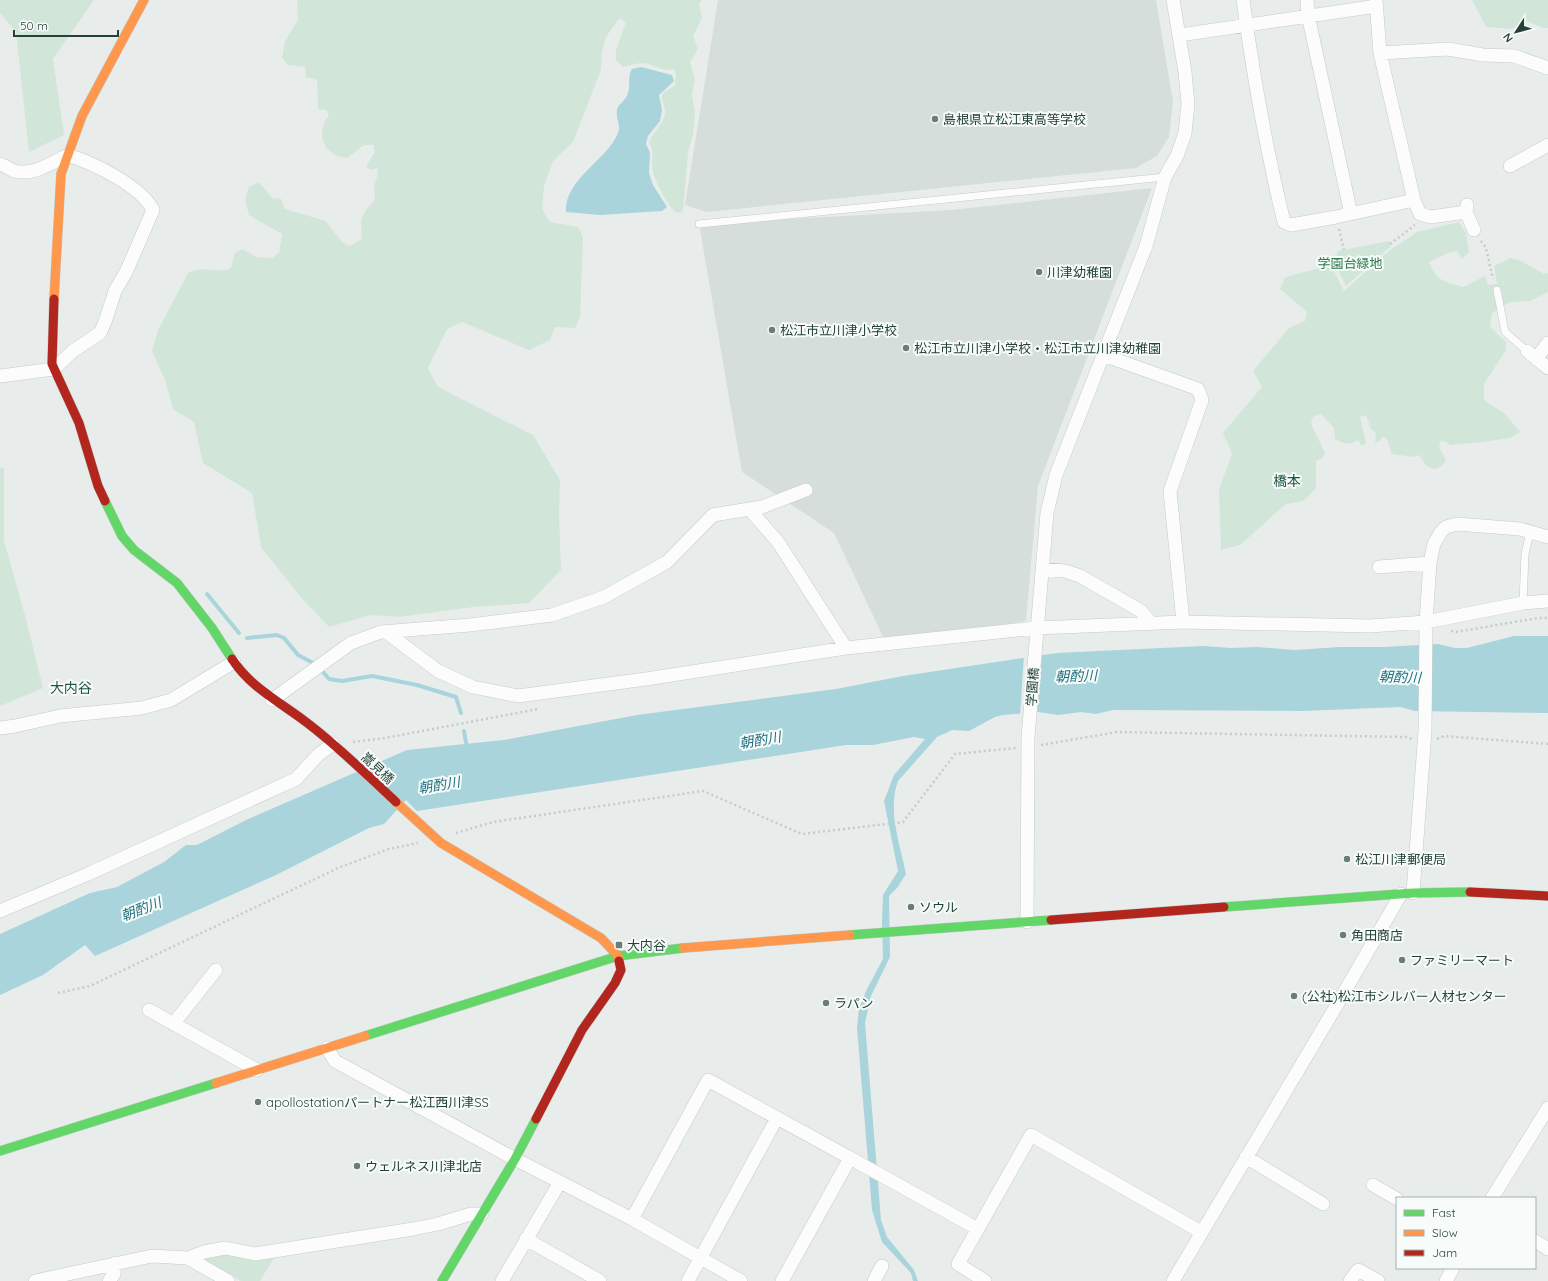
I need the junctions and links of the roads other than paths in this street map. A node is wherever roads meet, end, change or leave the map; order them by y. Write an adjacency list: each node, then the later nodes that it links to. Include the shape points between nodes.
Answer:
1 (144, 0): 12 (street, 嵩見橋, via 82,116)
2 (1173, 0): 8 (street, 学園橋)
3 (1243, 0): 7 (street)
4 (1307, 0): 6 (street)
5 (1376, 3): 6 (street); 9 (street)
6 (1308, 15): 7 (street); 17 (street)
7 (1246, 25): 8 (street); 17 (street, via 1284,222 1291,225)
8 (1180, 35): 15 (street, 学園橋, via 1188,104 1185,133 1178,156)
9 (1380, 53): 10 (street, via 1448,49 1514,56); 16 (street)
10 (1548, 68)
11 (1548, 145): 14 (street)
12 (68, 155): 13 (street, via 29,172 15,171); 25 (street, 嵩見橋, via 61,174 52,318 51,350); 25 (street, via 86,160 120,180 150,203 153,210 115,291 100,333 73,351)
13 (0, 164)
14 (1510, 166)
15 (1165, 177): 18 (lane); 22 (street, 学園橋, via 1146,246)
16 (1414, 200): 17 (street); 19 (street, via 1420,214 1431,217 1467,208)
17 (1351, 214)
18 (699, 224)
19 (1474, 230)
20 (1497, 290): 23 (lane, via 1506,332)
21 (1548, 343): 23 (street)
22 (1103, 355): 33 (street, 学園橋, via 1050,494); 36 (street, via 1198,389 1202,400 1170,491)
23 (1532, 355): 24 (street)
24 (1548, 368)
25 (54, 369): 26 (street); 42 (street, 嵩見橋, via 79,423 98,486 122,536 134,550 176,583 212,628)
26 (0, 376)
27 (806, 490): 28 (street, via 762,507)
28 (749, 509): 39 (street, via 713,515 667,562 604,597 552,615); 41 (street, via 778,542)
29 (1530, 532): 30 (street); 31 (street, via 1452,524 1441,532 1434,544); 35 (lane, via 1525,554)
30 (1548, 537)
31 (1430, 563): 32 (street); 38 (street)
32 (1379, 567)
33 (1043, 569): 37 (street, via 1066,571 1080,576 1141,611); 40 (street, 学園橋)
34 (1548, 601): 35 (street)
35 (1523, 603): 38 (street)
36 (1183, 622): 37 (street); 38 (street)
37 (1151, 623): 40 (street)
38 (1426, 627): 46 (street, via 1425,731)
39 (386, 632): 41 (street, via 438,671 473,688 518,696); 43 (street, via 351,643)
40 (1036, 633): 41 (street); 49 (street, 学園橋, via 1028,742)
41 (846, 648)
42 (234, 662): 43 (street, 嵩見橋, via 254,686); 44 (street, via 171,700 142,708 60,716)
43 (272, 700): 45 (street, 嵩見橋, via 306,722)
44 (0, 728)
45 (333, 744): 48 (street, via 296,779 88,874); 50 (street, 嵩見橋, via 433,836 601,938)
46 (1407, 894): 47 (street, via 1484,892); 49 (street); 59 (street)
47 (1548, 896)
48 (0, 910)
49 (1027, 922): 50 (street, via 684,948)
50 (618, 956): 54 (street); 61 (street, via 621,970 615,983 582,1030)
51 (216, 970): 53 (street)
52 (149, 1010): 53 (street)
53 (173, 1024): 55 (street)
54 (327, 1048): 55 (street); 61 (street, via 335,1061)
55 (257, 1070): 58 (street)
56 (1548, 1108): 64 (street)
57 (777, 1118): 60 (street); 68 (street, via 708,1080); 75 (street)
58 (0, 1151)
59 (1246, 1157): 66 (street); 70 (street)
60 (850, 1158): 69 (street); 87 (street)
61 (514, 1159): 62 (street); 67 (street)
62 (560, 1182): 68 (street); 71 (street)
63 (1373, 1185): 65 (street)
64 (1493, 1197)
65 (1396, 1198)
66 (1323, 1204)
67 (482, 1214): 74 (street, via 471,1214 413,1229 255,1254 224,1248); 82 (street)
68 (632, 1219): 75 (street)
69 (978, 1229): 70 (street, via 1031,1135); 89 (street, via 958,1264)
70 (1200, 1232): 90 (street)
71 (526, 1239): 83 (street); 84 (street)
72 (1536, 1242): 73 (street)
73 (1548, 1249)
74 (188, 1258): 76 (street, via 152,1256); 79 (street)
75 (701, 1258): 85 (street); 86 (street)
76 (115, 1263): 80 (street); 81 (street, via 114,1274)
77 (882, 1266): 88 (street)
78 (1453, 1269): 93 (street)
79 (223, 1280)
80 (35, 1281)
81 (109, 1281)
82 (442, 1281)
83 (502, 1281)
84 (600, 1281)
85 (688, 1281)
86 (742, 1281)
87 (782, 1281)
88 (874, 1281)
89 (985, 1281)
90 (1173, 1281)
91 (1350, 1281): 92 (street, via 1358,1270)
92 (1378, 1281)
93 (1446, 1281)

